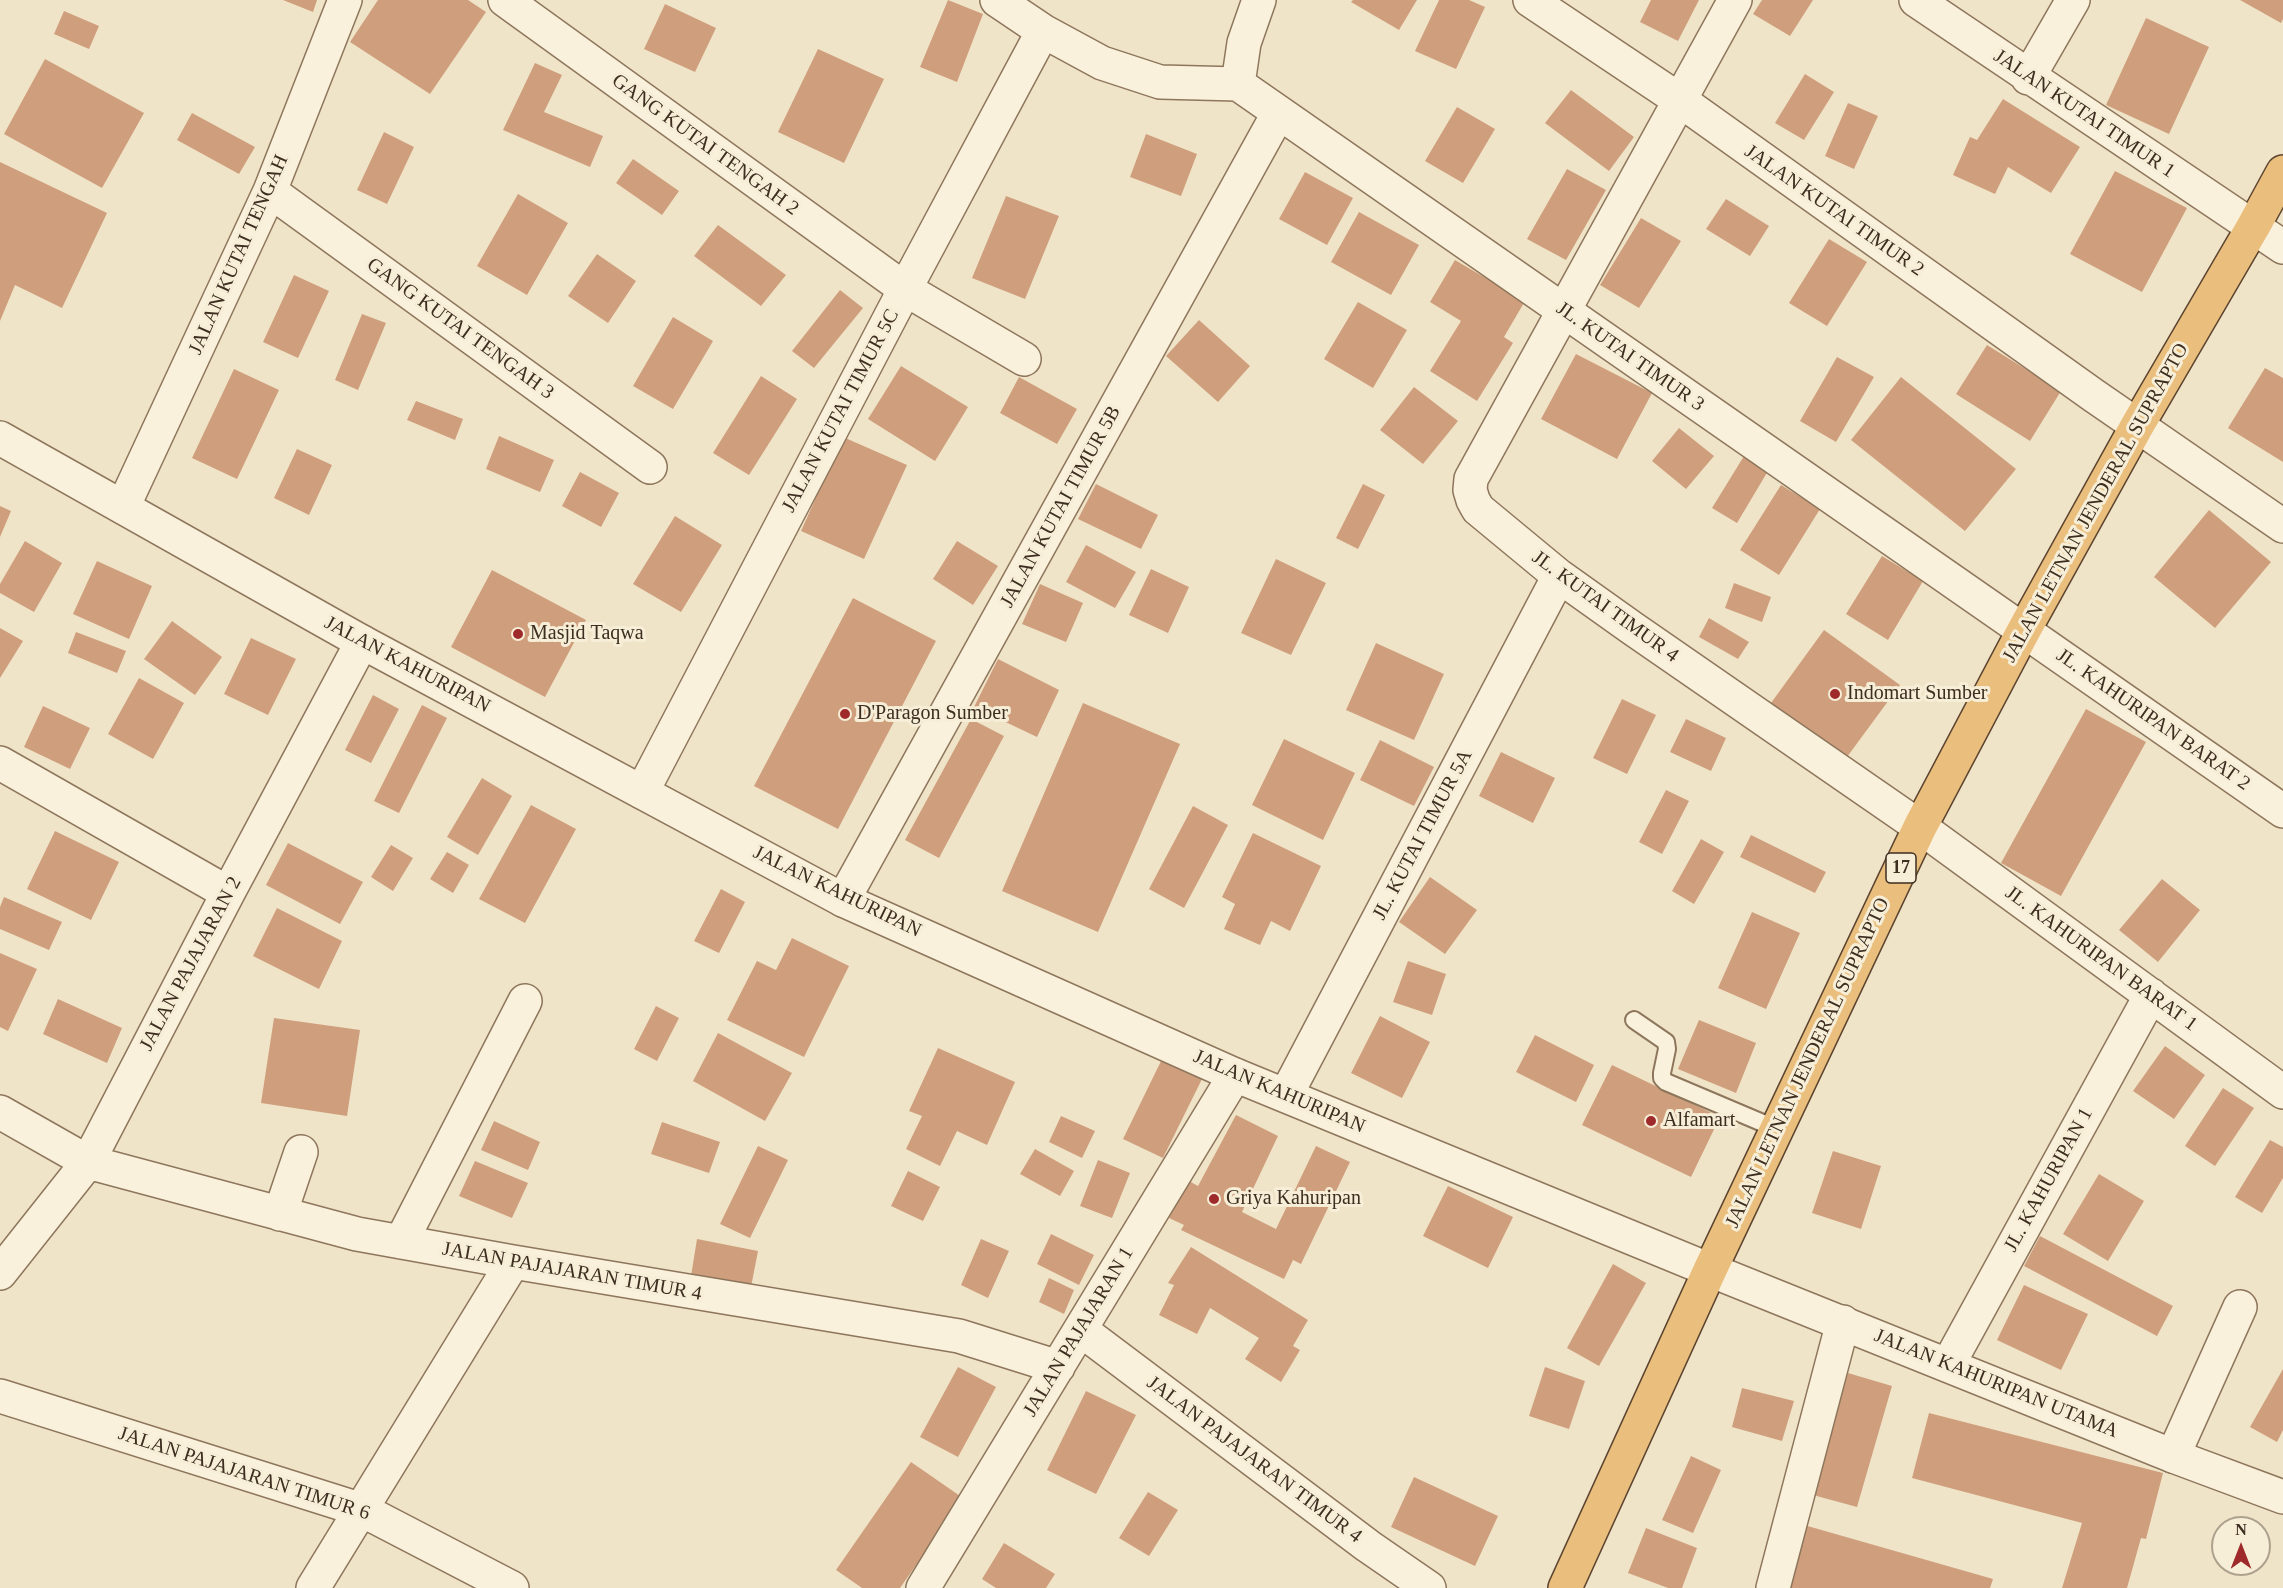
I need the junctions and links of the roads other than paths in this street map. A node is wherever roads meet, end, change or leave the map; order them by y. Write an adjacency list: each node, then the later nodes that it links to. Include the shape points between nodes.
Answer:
1 (345, 0): 15 (street, JALAN KUTAI TENGAH)
2 (505, 0): 18 (street, GANG KUTAI TENGAH 2)
3 (997, 0): 9 (street)
4 (1259, 0): 11 (street, via 1244,43)
5 (1530, 0): 12 (street, JALAN KUTAI TIMUR 2)
6 (1735, 0): 12 (street)
7 (1916, 0): 10 (street, JALAN KUTAI TIMUR 1)
8 (2073, 0): 10 (street)
9 (1043, 31): 11 (street, via 1102,63 1160,82); 18 (street, JALAN KUTAI TIMUR 5C)
10 (2028, 78): 16 (street, JALAN KUTAI TIMUR 1)
11 (1238, 84): 13 (street, JL. KUTAI TIMUR 3)
12 (1680, 101): 19 (street); 21 (street, JALAN KUTAI TIMUR 2)
13 (1278, 114): 19 (street, JL. KUTAI TIMUR 3); 34 (street, JALAN KUTAI TIMUR 5B)
14 (2283, 172): 16 (highway, JALAN LETNAN JENDERAL SUPRAPTO / 17)
15 (270, 191): 23 (street, GANG KUTAI TENGAH 3); 24 (street, JALAN KUTAI TENGAH)
16 (2253, 227): 17 (street, JALAN KUTAI TIMUR 1); 21 (highway, JALAN LETNAN JENDERAL SUPRAPTO / 17)
17 (2283, 247)
18 (905, 289): 20 (street, GANG KUTAI TENGAH 2); 30 (street, JALAN KUTAI TIMUR 5C)
19 (1564, 312): 26 (street, JL. KUTAI TIMUR 4, via 1471,479 1470,490 1478,509); 27 (street, JL. KUTAI TIMUR 3)
20 (1024, 359)
21 (2137, 426): 25 (street, JALAN KUTAI TIMUR 2); 27 (highway, JALAN LETNAN JENDERAL SUPRAPTO / 17)
22 (0, 438): 24 (street, JALAN KAHURIPAN)
23 (650, 467)
24 (123, 507): 28 (street, JALAN KAHURIPAN)
25 (2283, 526)
26 (1559, 576): 32 (street, JL. KUTAI TIMUR 4); 40 (street, JL. KUTAI TIMUR 5A)
27 (2024, 630): 31 (street, JL. KAHURIPAN BARAT 2); 32 (highway, JALAN LETNAN JENDERAL SUPRAPTO / 17)
28 (362, 642): 30 (street, JALAN KAHURIPAN); 33 (street, JALAN PAJAJARAN 2)
29 (0, 763): 33 (street)
30 (642, 792): 34 (street, JALAN KAHURIPAN)
31 (2283, 811)
32 (1920, 827): 35 (street, JL. KAHURIPAN BARAT 1); 42 (highway, JALAN LETNAN JENDERAL SUPRAPTO / 17)
33 (228, 893): 44 (street, JALAN PAJAJARAN 2)
34 (843, 900): 38 (street, JALAN KAHURIPAN)
35 (2151, 995): 39 (street, JL. KAHURIPAN BARAT 1); 53 (street, JL. KAHURIPAN 1)
36 (525, 1001): 46 (street)
37 (1634, 1020): 42 (lane, via 1666,1042 1662,1078 1666,1082)
38 (1235, 1075): 40 (street, JALAN KAHURIPAN); 52 (street, JALAN PAJAJARAN 1)
39 (2283, 1092)
40 (1286, 1095): 48 (street, JALAN KAHURIPAN)
41 (0, 1112): 44 (street, JALAN PAJAJARAN TIMUR 4)
42 (1777, 1130): 48 (highway, JALAN LETNAN JENDERAL SUPRAPTO / 17)
43 (301, 1152): 45 (street)
44 (88, 1162): 45 (street, JALAN PAJAJARAN TIMUR 4); 49 (street, JALAN PAJAJARAN 2)
45 (280, 1214): 46 (street, JALAN PAJAJARAN TIMUR 4)
46 (401, 1242): 47 (street, JALAN PAJAJARAN TIMUR 4)
47 (513, 1262): 54 (street, JALAN PAJAJARAN TIMUR 4, via 958,1336); 58 (street)
48 (1710, 1270): 51 (street, JALAN KAHURIPAN UTAMA); 63 (highway, JALAN LETNAN JENDERAL SUPRAPTO / 17)
49 (0, 1273)
50 (2240, 1307): 56 (street)
51 (1843, 1322): 53 (street, JALAN KAHURIPAN UTAMA); 64 (street)
52 (1081, 1330): 54 (street, JALAN PAJAJARAN 1); 62 (street, JALAN PAJAJARAN TIMUR 4)
53 (1948, 1365): 56 (street, JALAN KAHURIPAN UTAMA)
54 (1058, 1367): 61 (street, JALAN PAJAJARAN 1)
55 (0, 1396): 58 (street, JALAN PAJAJARAN TIMUR 6)
56 (2173, 1456): 57 (street, JALAN KAHURIPAN UTAMA)
57 (2283, 1497)
58 (362, 1510): 59 (street); 60 (street, JALAN PAJAJARAN TIMUR 6)
59 (313, 1588)
60 (512, 1588)
61 (923, 1588)
62 (1429, 1588)
63 (1565, 1588)
64 (1773, 1588)

